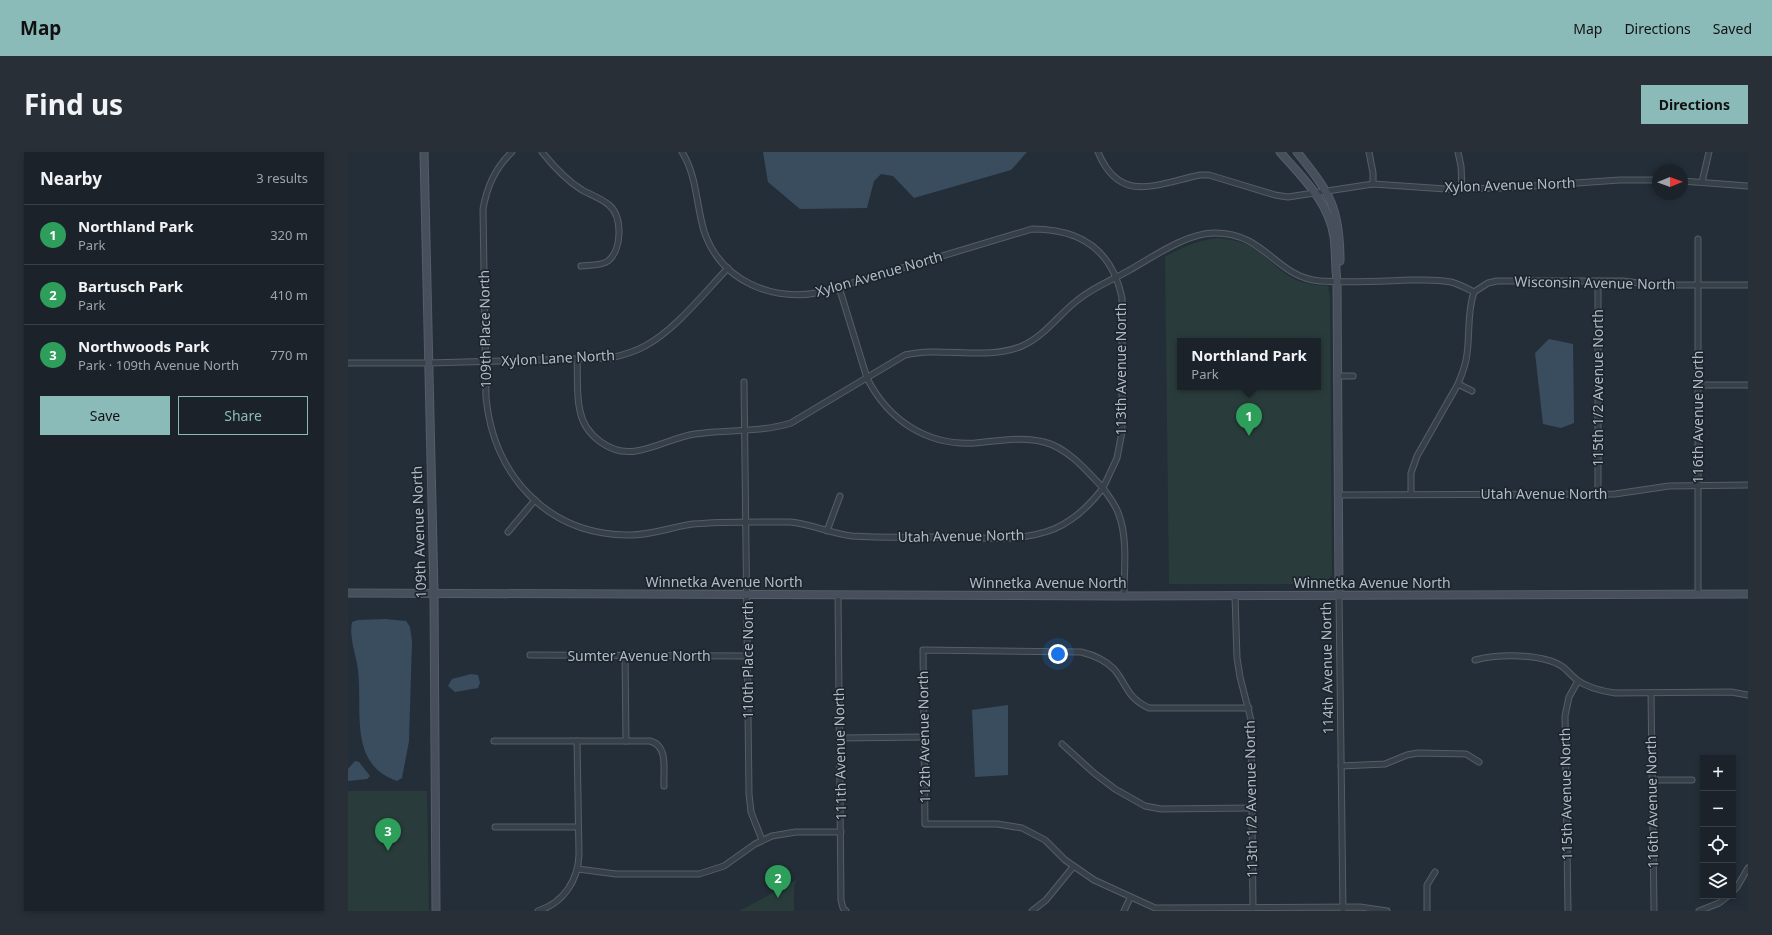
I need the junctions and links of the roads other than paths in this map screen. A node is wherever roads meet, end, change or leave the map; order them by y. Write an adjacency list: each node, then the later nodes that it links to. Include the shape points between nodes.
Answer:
1 (424, 152): 32 (street, 109th Avenue North)
2 (512, 152): 31 (street, 109th Place North, via 490,182 483,208)
3 (542, 152): 20 (street, via 562,175 609,205 616,216 618,241 614,255 599,265)
4 (682, 152): 21 (street, Xylon Avenue North, via 691,170 705,232 711,246)
5 (1098, 152): 18 (street, Xylon Avenue North, via 1111,175 1124,184 1135,187 1209,175 1282,197)
6 (1280, 152): 18 (street, 114th Avenue North)
7 (1297, 152): 17 (street, 114th Avenue North)
8 (1369, 152): 14 (street)
9 (1458, 152): 16 (street)
10 (1710, 152): 13 (street)
11 (1652, 180): 16 (street, Xylon Avenue North)
12 (1688, 181): 13 (street)
13 (1702, 182): 15 (street)
14 (1373, 184): 16 (street, Xylon Avenue North); 17 (street, Xylon Avenue North)
15 (1748, 186)
16 (1462, 189)
17 (1327, 192): 18 (street, Xylon Avenue North); 23 (street, 114th Avenue North, via 1336,216 1339,234 1340,266)
18 (1316, 194): 23 (street, 114th Avenue North, via 1332,228)
19 (1698, 240): 25 (street, 116th Avenue North)
20 (581, 266)
21 (728, 268): 27 (street, Xylon Avenue North, via 744,281 774,293 807,295); 29 (street, Xylon Lane North, via 674,324 645,346 611,358)
22 (1116, 277): 23 (street, via 1186,240 1215,233 1238,236 1254,243 1296,275 1318,281); 27 (street, Xylon Avenue North, via 1104,257 1086,241 1060,231 1032,229); 35 (street, via 1079,299 1035,339 1014,350 919,352 905,355); 44 (street, 113th Avenue North, via 1122,308 1122,432 1117,458)
23 (1337, 281): 28 (street, via 1437,280 1461,285); 33 (street, 114th Avenue North)
24 (1598, 281): 25 (street, Wisconsin Avenue North); 28 (street, Wisconsin Avenue North, via 1496,281); 46 (street, 115th 1/2 Avenue North)
25 (1698, 285): 26 (street, Wisconsin Avenue North); 38 (street, 116th Avenue North)
26 (1748, 285)
27 (839, 287): 35 (street)
28 (1474, 292): 37 (street, via 1469,309 1466,364)
29 (577, 360): 31 (street, Xylon Lane North); 41 (street, via 580,411 589,431 606,445 636,451 693,434)
30 (348, 362): 32 (street)
31 (486, 362): 32 (street, Xylon Lane North); 49 (street, 109th Place North, via 488,417 493,436 510,472)
32 (428, 363): 54 (street, 109th Avenue North)
33 (1338, 376): 34 (street); 47 (street, 114th Avenue North)
34 (1353, 376)
35 (867, 378): 41 (street, via 790,423 774,428); 44 (street, via 872,389 891,413 915,431 960,443 1031,439 1045,442 1074,458)
36 (744, 382): 41 (street, 110th Place North)
37 (1458, 384): 40 (street); 45 (street, via 1417,456 1411,473)
38 (1698, 385): 39 (street); 43 (street, 116th Avenue North)
39 (1748, 385)
40 (1472, 391)
41 (745, 430): 50 (street, 110th Place North)
42 (1748, 485): 43 (street, Utah Avenue North)
43 (1698, 486): 46 (street, Utah Avenue North, via 1669,486 1628,493); 55 (street, 116th Avenue North)
44 (1103, 488): 51 (street, Utah Avenue North, via 1076,516 1056,528 1028,536 865,537); 59 (street, via 1119,515 1122,530)
45 (1411, 494): 46 (street, Utah Avenue North); 47 (street, Utah Avenue North)
46 (1598, 494)
47 (1339, 495): 61 (street, 114th Avenue North)
48 (840, 496): 51 (street)
49 (535, 500): 50 (street, Utah Avenue North, via 569,523 608,534 647,534 692,524); 52 (street)
50 (747, 523): 51 (street, Utah Avenue North, via 803,523); 57 (street, 110th Place North)
51 (827, 531)
52 (508, 532)
53 (348, 593): 54 (street, Winnetka Avenue North)
54 (434, 594): 57 (street, Winnetka Avenue North); 95 (street, 109th Avenue North)
55 (1698, 594): 56 (street, Winnetka Avenue North); 61 (street, Winnetka Avenue North)
56 (1748, 594)
57 (748, 595): 58 (street, Winnetka Avenue North); 64 (street, 110th Place North)
58 (838, 595): 59 (street, Winnetka Avenue North); 71 (street, 111th Avenue North)
59 (1124, 596): 60 (street, Winnetka Avenue North)
60 (1235, 596): 61 (street, Winnetka Avenue North); 69 (street, 113th 1/2 Avenue North, via 1237,658)
61 (1339, 596): 77 (street, 114th Avenue North)
62 (530, 655): 63 (street, Sumter Avenue North)
63 (625, 656): 64 (street, Sumter Avenue North); 74 (street)
64 (748, 656): 85 (street, 110th Place North, via 749,794 751,812)
65 (1474, 660): 66 (street, via 1486,657 1541,658 1563,667)
66 (1578, 681): 67 (street, via 1603,692); 102 (street, 115th Avenue North, via 1569,697 1565,716)
67 (1651, 693): 68 (street, via 1731,692); 78 (street, 116th Avenue North)
68 (1748, 695)
69 (1249, 708): 70 (street, 112th Avenue North, via 1149,708 1132,698 1110,666 1093,655 1081,652 923,650); 81 (street, 113th 1/2 Avenue North)
70 (924, 737): 71 (street); 86 (street, 112th Avenue North, via 925,824 997,824 1022,828 1045,840)
71 (840, 738): 84 (street, 111th Avenue North)
72 (494, 741): 73 (street)
73 (577, 741): 74 (street); 83 (street)
74 (626, 741): 80 (street, via 650,741 660,746)
75 (1062, 744): 81 (street, via 1115,789 1145,806 1161,809)
76 (1479, 762): 77 (street, via 1466,754 1418,753 1385,764)
77 (1341, 766): 94 (street, 114th Avenue North)
78 (1652, 780): 79 (street); 103 (street, 116th Avenue North)
79 (1692, 780)
80 (664, 786)
81 (1252, 808): 93 (street, 113th 1/2 Avenue North)
82 (495, 827): 83 (street)
83 (578, 827): 88 (street)
84 (841, 832): 85 (street, via 796,832); 97 (street, 111th Avenue North, via 841,900)
85 (762, 840): 88 (street, via 724,866 699,874 616,874)
86 (1073, 867): 91 (street); 98 (street, via 1046,900)
87 (1748, 868): 90 (street)
88 (578, 869): 96 (street, via 567,891 553,905)
89 (1435, 872): 101 (street, via 1427,885)
90 (1736, 888)
91 (1130, 898): 93 (street, via 1162,909); 99 (street)
92 (1724, 899): 104 (street)
93 (1253, 908): 94 (street)
94 (1343, 909): 100 (street, via 1372,908)
95 (436, 911)
96 (538, 911)
97 (846, 911)
98 (1032, 911)
99 (1124, 911)
100 (1387, 911)
101 (1427, 911)
102 (1568, 911)
103 (1654, 911)
104 (1699, 911)

